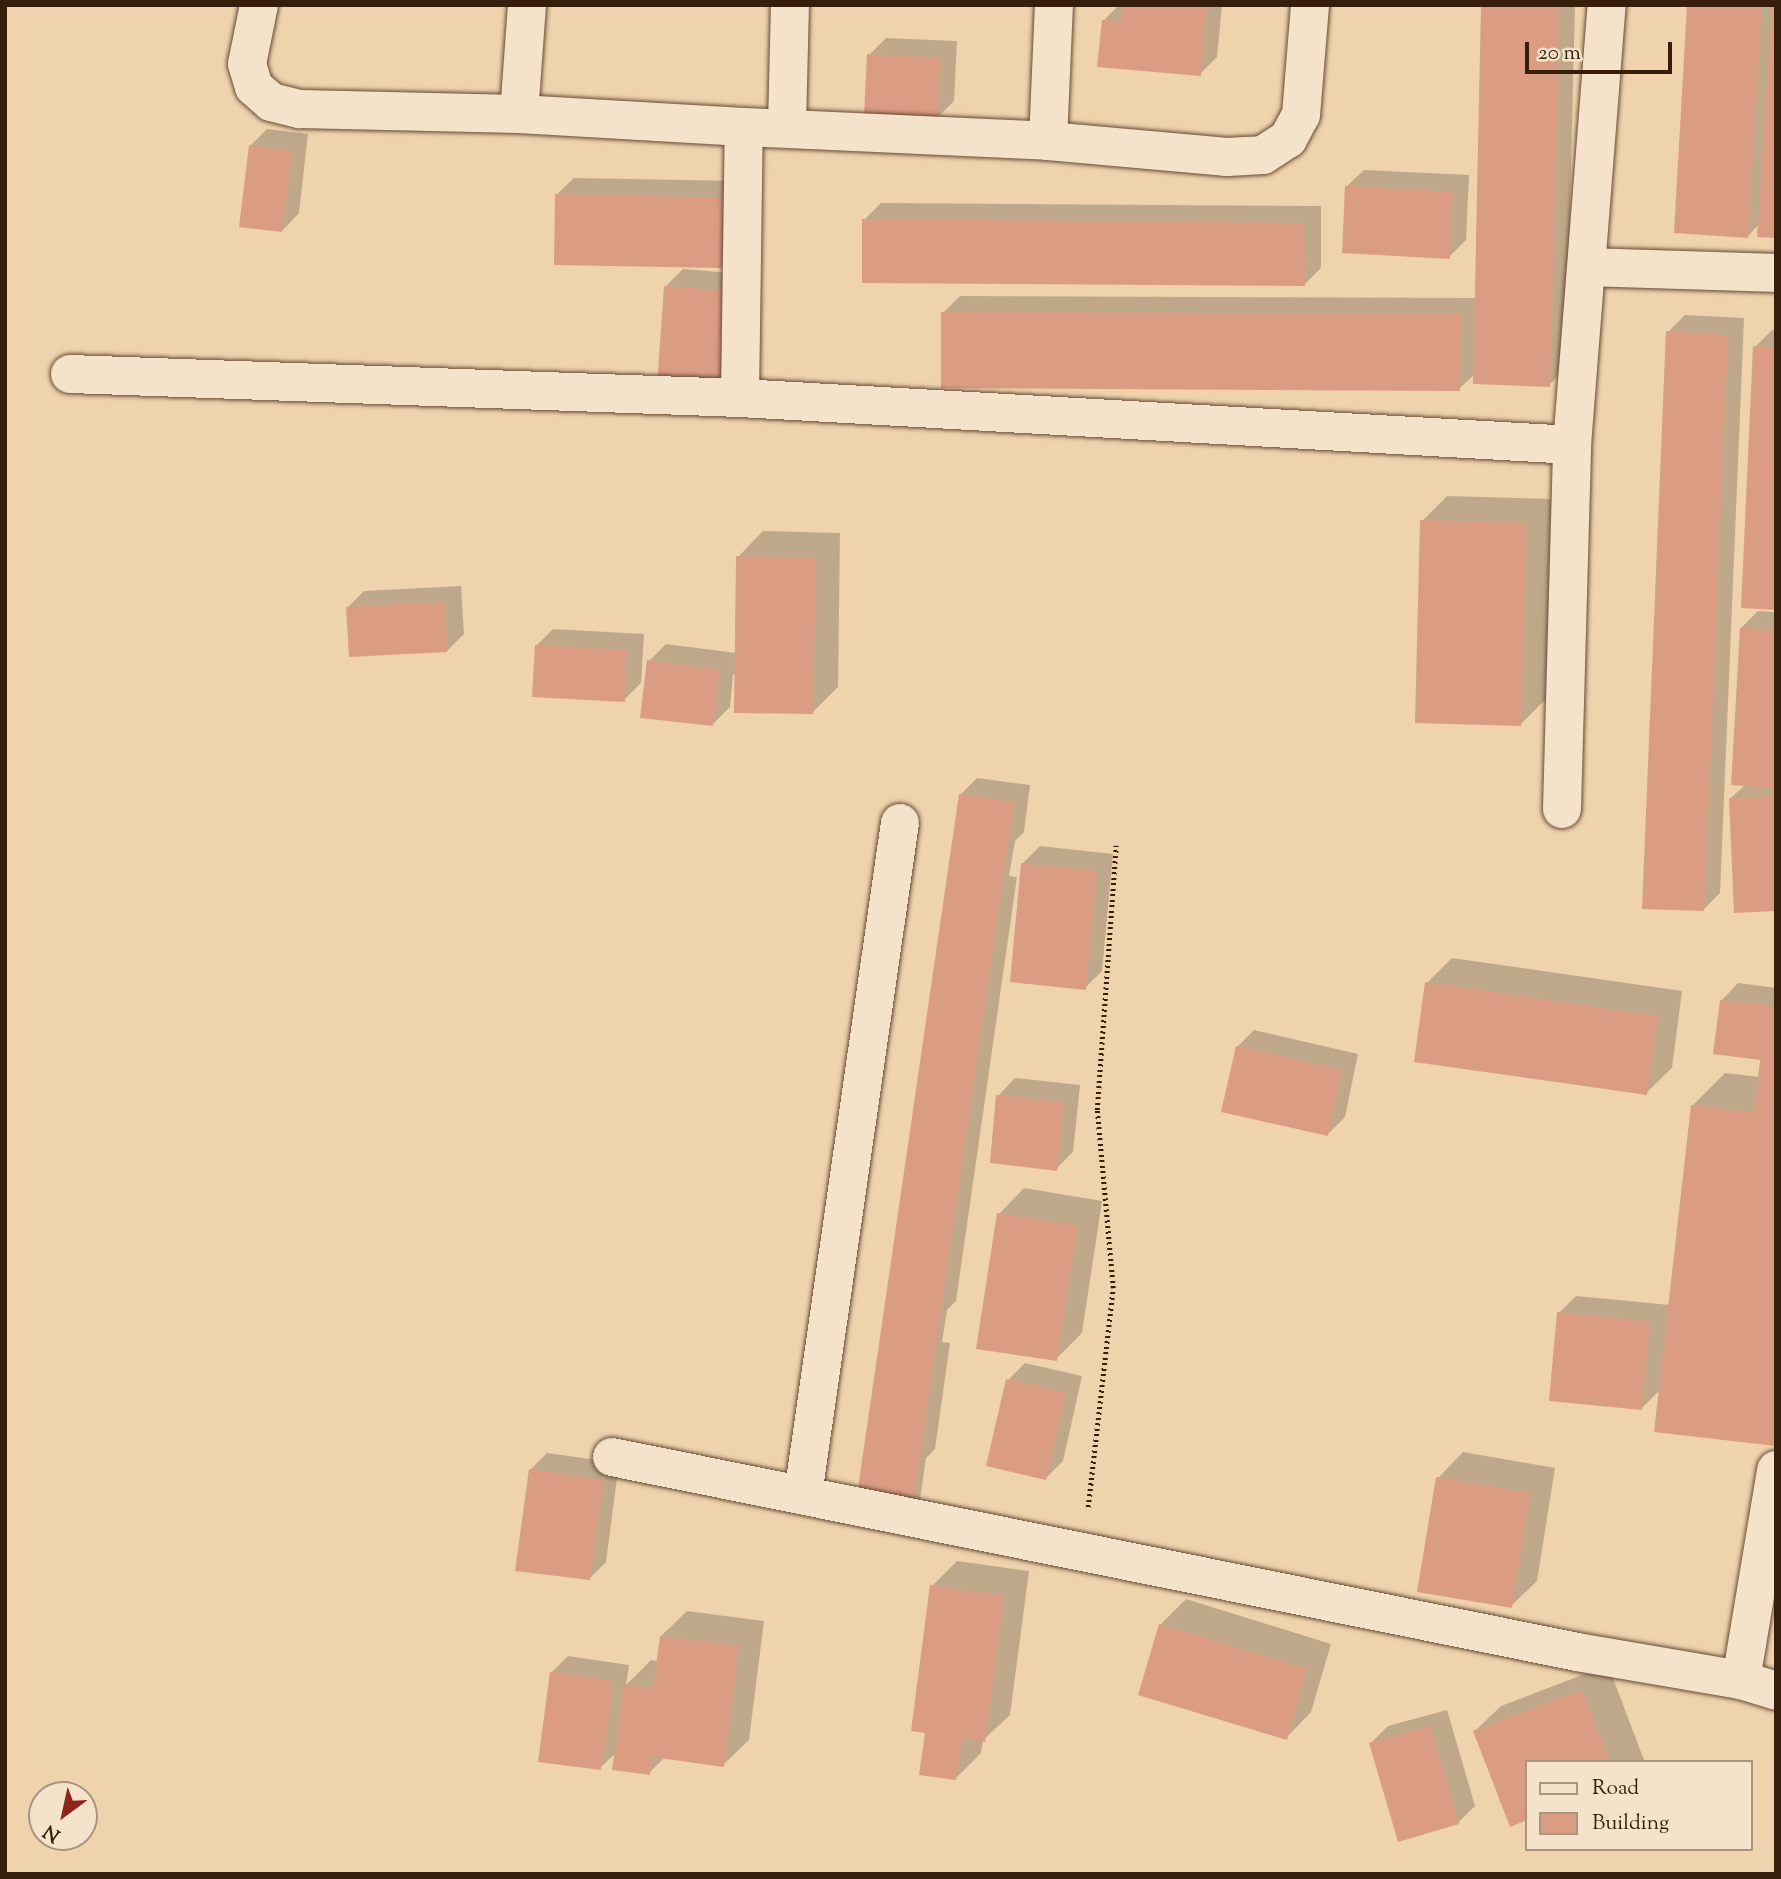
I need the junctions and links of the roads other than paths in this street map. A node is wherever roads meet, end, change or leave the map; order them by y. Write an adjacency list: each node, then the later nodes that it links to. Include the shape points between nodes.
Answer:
1 (260, 5): 7 (street, via 247,64 254,87 271,102 300,109)
2 (527, 5): 7 (street)
3 (790, 5): 8 (street)
4 (1054, 5): 10 (street)
5 (1310, 5): 10 (street, via 1301,115 1288,139 1263,155 1227,157)
6 (1607, 5): 11 (street)
7 (519, 114): 9 (street)
8 (787, 126): 9 (street); 10 (street)
9 (744, 127): 14 (street)
10 (1048, 141)
11 (1588, 267): 12 (street); 15 (street)
12 (1776, 273)
13 (70, 373): 14 (street)
14 (740, 398): 15 (street)
15 (1572, 445): 16 (street)
16 (1562, 809)
17 (900, 823): 20 (street)
18 (612, 1457): 20 (street)
19 (1776, 1470): 21 (street)
20 (803, 1495): 21 (street, via 1577,1653)
21 (1758, 1685)

